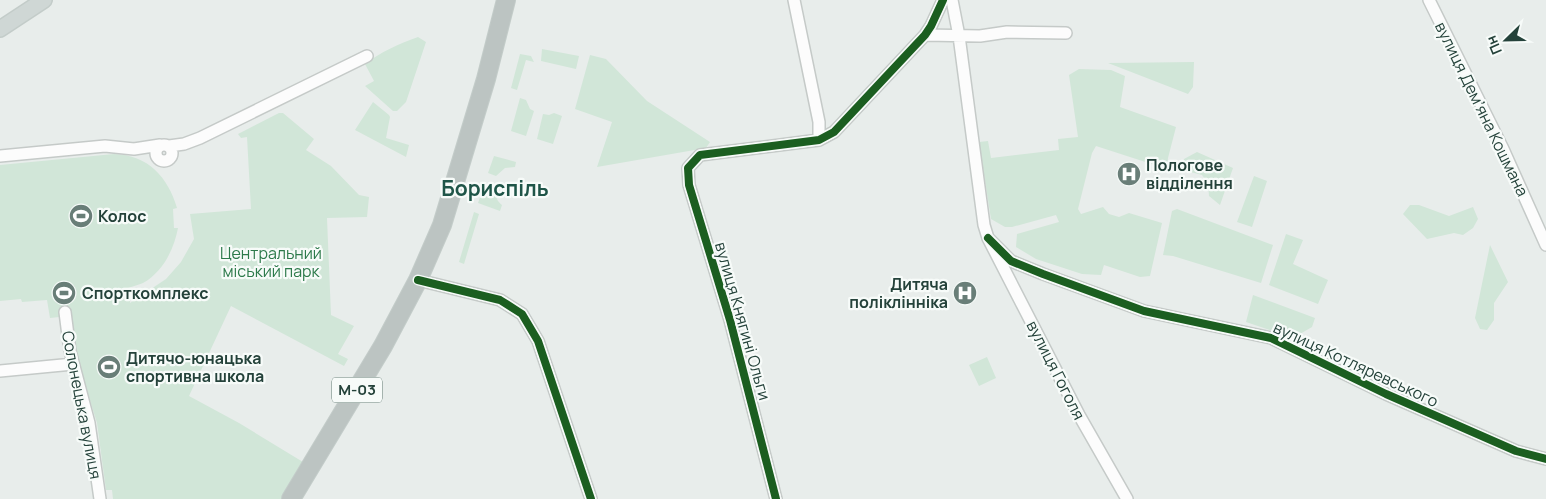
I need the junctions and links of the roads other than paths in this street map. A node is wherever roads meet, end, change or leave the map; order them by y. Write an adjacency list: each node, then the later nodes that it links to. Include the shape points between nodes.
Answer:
1 (44, 0): 7 (main road)
2 (506, 0): 18 (highway, М-03, via 442,225)
3 (794, 0): 12 (street)
4 (943, 0): 9 (street)
5 (952, 0): 10 (street, вулиця Гоголя)
6 (1429, 0): 17 (street, вулиця Демʼяна Кошмана, via 1503,149)
7 (0, 29)
8 (1066, 33): 10 (street, via 1007,32)
9 (924, 35): 10 (street); 12 (street, via 834,132)
10 (960, 36): 16 (street, вулиця Гоголя)
11 (367, 56): 13 (street, via 209,134)
12 (819, 140): 26 (street, вулиця Княгині Ольги, via 700,155 688,168 689,185 730,320)
13 (167, 148): 14 (street); 14 (street, via 170,158 163,161)
14 (134, 149): 15 (street, via 105,146)
15 (0, 156)
16 (988, 238): 22 (street, вулиця Котляревського, via 1011,261 1043,274 1144,311 1271,338 1386,394 1516,451); 27 (street, вулиця Гоголя, via 1079,415)
17 (1546, 245)
18 (418, 280): 24 (highway, М-03, via 383,346); 25 (street, via 500,300 522,314 538,341)
19 (65, 312): 20 (street, Солонецька вулиця)
20 (73, 364): 21 (street); 23 (street, Солонецька вулиця, via 89,423)
21 (0, 371)
22 (1546, 459)
23 (100, 499)
24 (291, 499)
25 (591, 499)
26 (776, 499)
27 (1127, 499)

